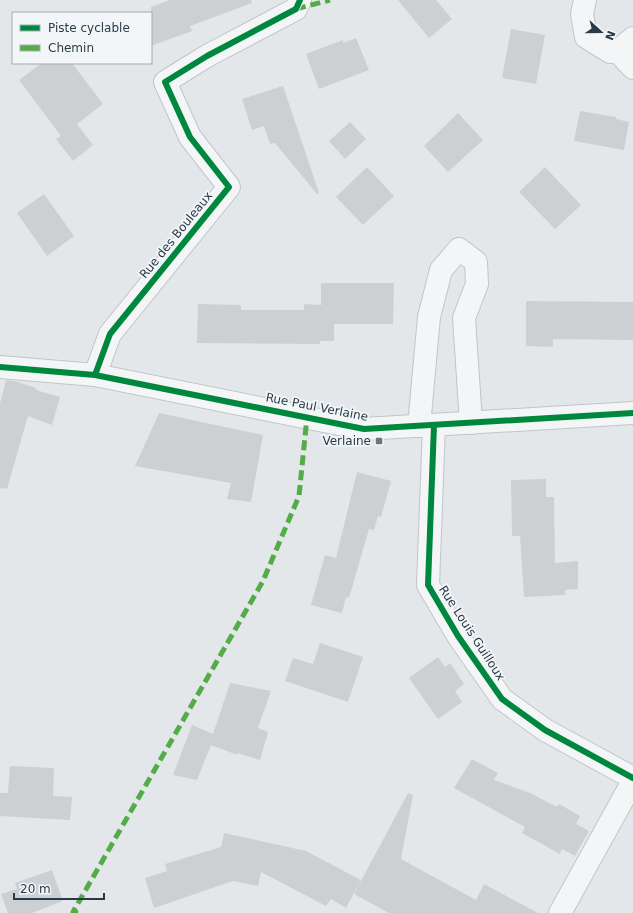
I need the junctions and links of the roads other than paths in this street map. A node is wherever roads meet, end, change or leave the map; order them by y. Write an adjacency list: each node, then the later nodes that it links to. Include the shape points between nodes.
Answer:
1 (300, 0): 6 (street, Rue des Bouleaux, via 296,10 207,56 165,82 190,137 229,187 110,334)
2 (585, 0): 3 (street, via 582,14 586,37 610,52)
3 (625, 45): 4 (street)
4 (633, 68)
5 (0, 367): 6 (street, Rue Paul Verlaine)
6 (95, 375): 9 (street, Rue Paul Verlaine, via 364,429)
7 (633, 413): 8 (street, Rue Paul Verlaine)
8 (472, 423): 9 (street, Rue Paul Verlaine); 9 (street, Rue Louis Guilloux, via 464,318 477,284 476,262 459,249 441,270 429,317)
9 (426, 426): 10 (street, Rue Louis Guilloux, via 428,585 458,636 502,699 545,730)
10 (633, 780): 11 (street)
11 (560, 913)

